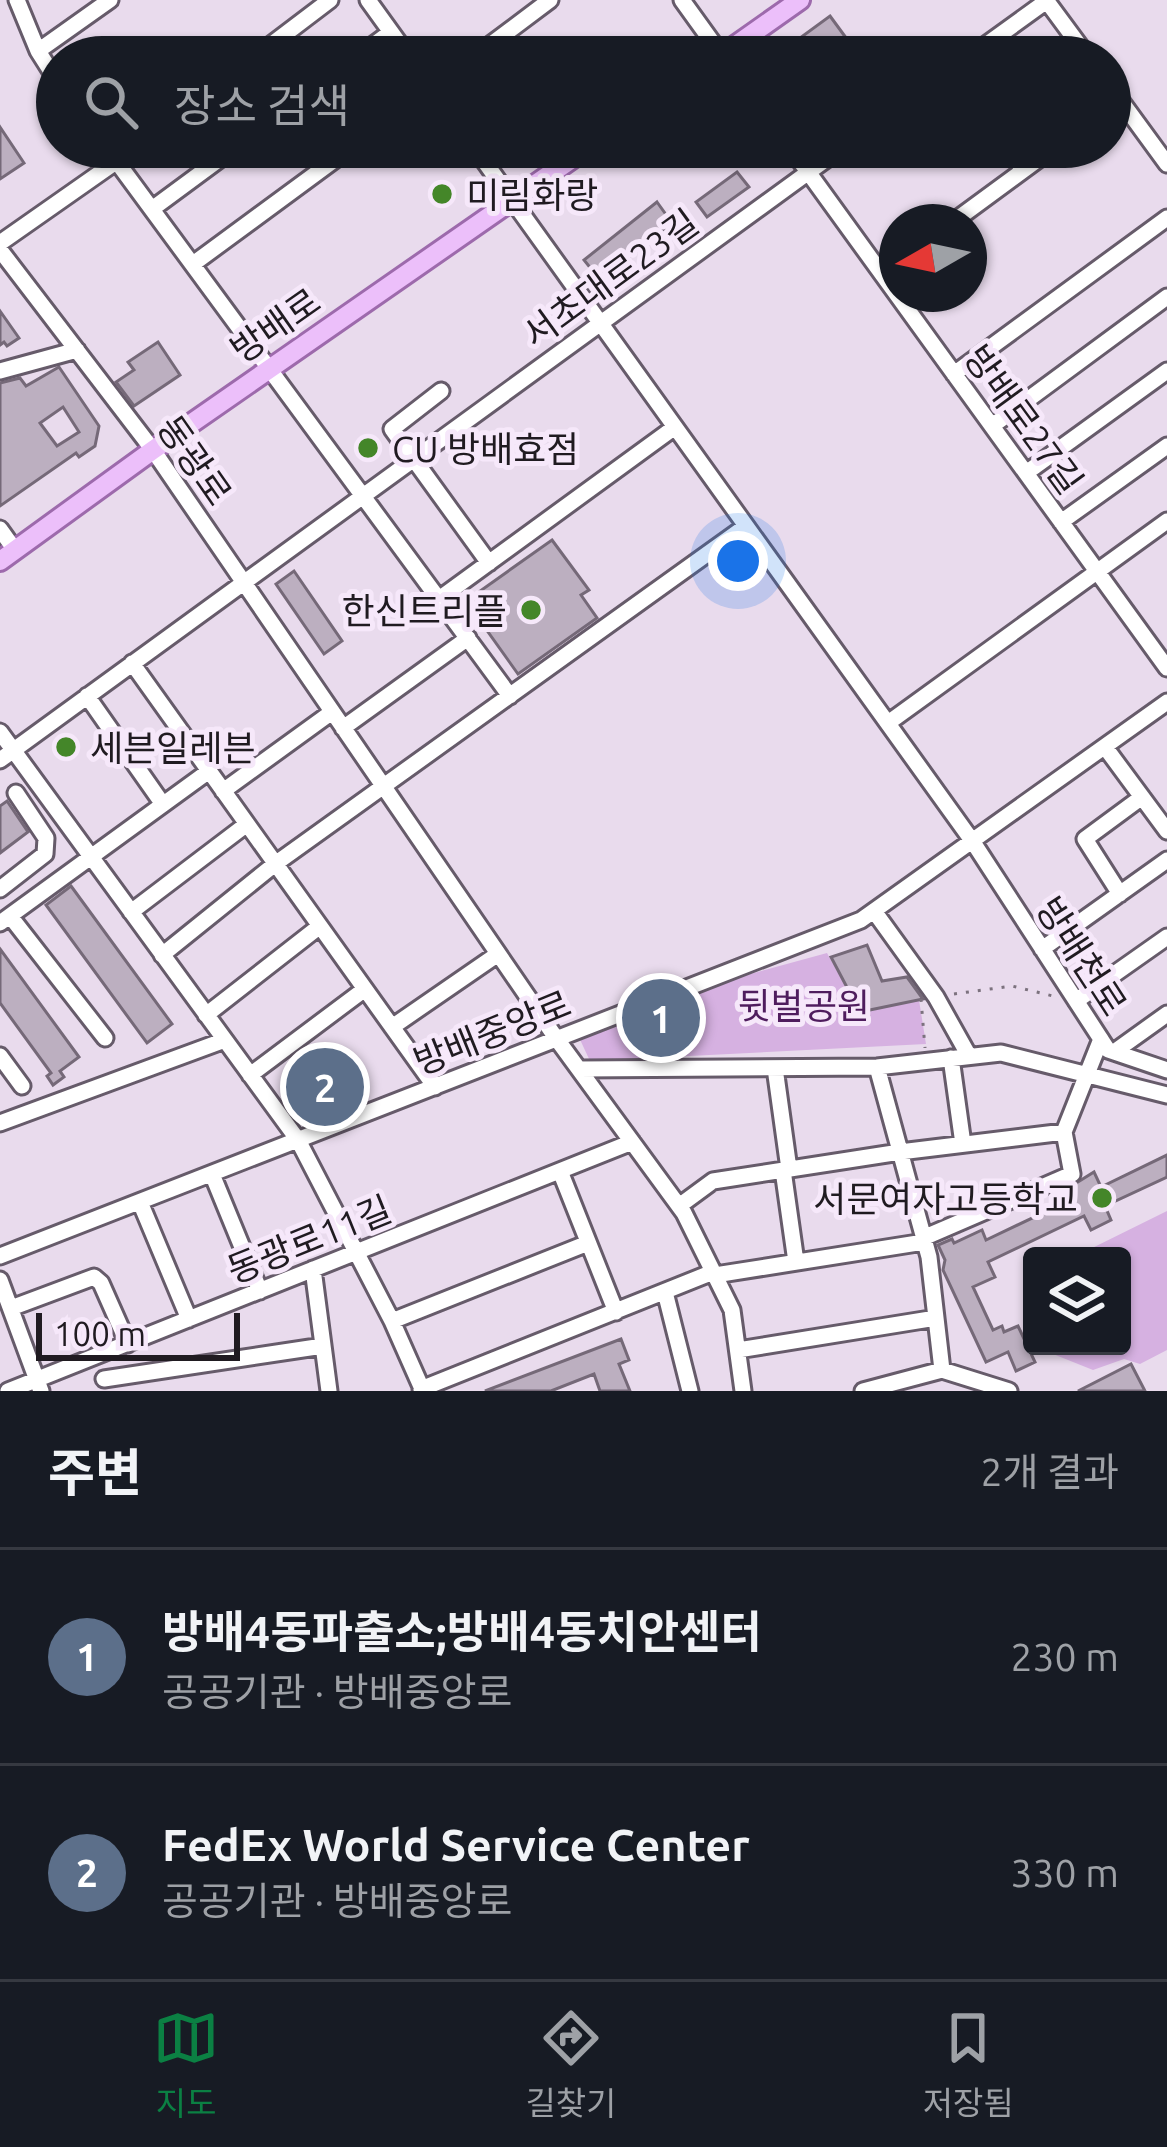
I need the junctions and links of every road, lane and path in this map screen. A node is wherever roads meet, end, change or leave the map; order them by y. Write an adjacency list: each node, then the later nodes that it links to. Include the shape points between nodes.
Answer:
1 (17, 0): 19 (street)
2 (110, 0): 10 (street)
3 (330, 0): 11 (street)
4 (368, 0): 9 (street)
5 (682, 0): 15 (street)
6 (800, 0): 16 (main road)
7 (1047, 0): 17 (street); 18 (street)
8 (538, 4): 14 (street)
9 (391, 32): 12 (street); 13 (street)
10 (59, 36)
11 (283, 36)
12 (386, 36)
13 (394, 36)
14 (499, 36)
15 (707, 36)
16 (749, 36)
17 (997, 36)
18 (1073, 36)
19 (36, 46)
20 (1131, 119): 21 (street)
21 (1167, 164)
22 (109, 168): 37 (street)
23 (121, 168): 35 (street)
24 (208, 168): 35 (street)
25 (323, 168): 38 (street)
26 (489, 168): 33 (street, 방배천로)
27 (559, 168): 33 (main road, 방배로)
28 (805, 168): 32 (street, 방배로27길)
29 (814, 168): 32 (street, 서초대로23길)
30 (1026, 168): 31 (street)
31 (1023, 170): 34 (street)
32 (808, 172): 39 (street, 방배로27길); 42 (street, 서초대로23길)
33 (513, 200): 42 (street, 방배천로); 44 (main road, 방배로)
34 (977, 204)
35 (152, 209): 38 (street)
36 (1167, 218): 47 (street)
37 (0, 247): 43 (street, 동광로)
38 (193, 264): 44 (street)
39 (879, 270)
40 (1167, 297): 49 (street)
41 (909, 312): 47 (street, 방배로27길)
42 (600, 323): 50 (street, 방배천로); 53 (street, 서초대로23길)
43 (77, 350): 45 (street); 52 (street, 동광로)
44 (270, 368): 52 (main road, 방배로); 55 (street)
45 (0, 371)
46 (1167, 371): 54 (street)
47 (954, 374): 49 (street, 방배로27길)
48 (441, 391): 53 (street, via 392,429)
49 (992, 426): 54 (street, 방배로27길)
50 (675, 427): 58 (street, 방배천로); 61 (street)
51 (1167, 446): 57 (street)
52 (153, 450): 60 (main road, 방배로); 63 (street, 동광로)
53 (413, 458): 55 (street, 서초대로23길); 61 (street)
54 (1026, 473): 57 (street, 방배로27길)
55 (363, 495): 63 (street, 서초대로23길); 64 (street)
56 (1167, 520): 62 (street)
57 (1061, 522): 62 (street, 방배로27길)
58 (746, 526): 69 (street); 72 (street, 방배천로)
59 (0, 530): 60 (street)
60 (8, 555)
61 (489, 563): 64 (street)
62 (1097, 572): 67 (street, 방배로27길); 72 (street)
63 (244, 582): 66 (street, 서초대로23길); 71 (street, 동광로)
64 (439, 599): 65 (street)
65 (468, 638): 69 (street); 73 (street)
66 (132, 664): 68 (street, 서초대로23길); 78 (street)
67 (1167, 668)
68 (87, 696): 76 (street, 서초대로23길); 83 (street)
69 (510, 696): 79 (street)
70 (1167, 702): 75 (street, 방배중앙로)
71 (332, 712): 73 (street, 동광로); 80 (street)
72 (888, 723): 86 (street, 방배천로)
73 (343, 728): 79 (street, 동광로)
74 (0, 732): 76 (street)
75 (1105, 747): 82 (street); 86 (street, 방배중앙로)
76 (7, 755): 77 (street)
77 (27, 769): 81 (street); 87 (street)
78 (209, 771): 80 (street); 83 (street)
79 (383, 785): 89 (street); 98 (street, 동광로)
80 (223, 791): 84 (street)
81 (8, 793): 90 (street, via 46,838 45,854)
82 (1142, 797): 85 (street); 91 (street, via 1085,839)
83 (162, 803): 87 (street)
84 (247, 824): 89 (street); 93 (street)
85 (1167, 831)
86 (973, 842): 92 (street, 방배중앙로); 97 (street, 방배천로)
87 (89, 855): 93 (street); 94 (street)
88 (1167, 860): 91 (street)
89 (275, 864): 95 (street); 99 (street)
90 (0, 889)
91 (1120, 894): 97 (street)
92 (874, 911): 101 (street); 106 (street, 방배중앙로)
93 (131, 912): 99 (street)
94 (5, 920): 107 (street)
95 (320, 926): 100 (street); 104 (street)
96 (1167, 937): 102 (street)
97 (1042, 949): 102 (street, 방배천로)
98 (498, 954): 105 (street); 106 (street, 동광로)
99 (162, 955): 104 (street)
100 (365, 989): 105 (street); 120 (street)
101 (927, 998): 102 (path, via 1012,986); 112 (street); 114 (path)
102 (1076, 1001): 108 (street, 방배천로)
103 (1167, 1014): 110 (street)
104 (206, 1015): 109 (street)
105 (392, 1027): 122 (street)
106 (556, 1038): 117 (street, 동광로); 122 (street, 방배중앙로)
107 (106, 1039)
108 (1101, 1039): 110 (street, 방배천로); 119 (street)
109 (225, 1040): 120 (street); 124 (street)
110 (1114, 1052): 118 (street, 방배천로)
111 (0, 1056): 121 (street)
112 (969, 1056): 113 (street); 119 (street, via 1001,1053)
113 (951, 1058): 114 (street); 128 (street)
114 (927, 1061): 115 (street)
115 (877, 1067): 116 (street); 129 (street)
116 (775, 1068): 117 (street); 130 (street)
117 (579, 1069): 127 (street, 동광로)
118 (1167, 1070)
119 (1088, 1072): 123 (street); 125 (street)
120 (250, 1075): 126 (street)
121 (22, 1087)
122 (435, 1087): 126 (street, 방배중앙로)
123 (1167, 1095)
124 (0, 1123)
125 (1064, 1132): 128 (street); 135 (street, via 1072,1174)
126 (298, 1140): 132 (street, 방배중앙로); 137 (street)
127 (632, 1142): 131 (street, 동광로11길); 134 (street, 동광로)
128 (963, 1144): 129 (street)
129 (900, 1151): 130 (street); 135 (street)
130 (786, 1169): 134 (street, via 713,1181); 139 (street)
131 (560, 1171): 136 (street); 137 (street, 동광로11길)
132 (212, 1174): 133 (street, 방배중앙로); 143 (street)
133 (140, 1202): 138 (street, 방배중앙로); 148 (street)
134 (679, 1206): 141 (street, 동광로)
135 (924, 1240): 139 (street); 147 (street)
136 (588, 1243): 146 (street); 149 (street)
137 (357, 1252): 140 (street, 동광로11길); 149 (street)
138 (0, 1256)
139 (796, 1262): 141 (street)
140 (313, 1270): 143 (street, 동광로11길); 151 (street)
141 (714, 1274): 144 (street); 152 (street, 동광로, via 732,1310)
142 (0, 1280): 145 (street)
143 (260, 1291): 148 (street, 동광로11길)
144 (665, 1292): 146 (street); 160 (street)
145 (11, 1307): 150 (street, via 94,1276); 155 (street)
146 (616, 1312): 157 (street)
147 (936, 1318): 152 (street); 154 (street)
148 (188, 1319): 150 (street, 동광로11길)
149 (392, 1322): 157 (street)
150 (128, 1344): 153 (street, 동광로11길)
151 (323, 1346): 156 (street); 159 (street)
152 (738, 1350): 161 (street, 동광로)
153 (100, 1354): 155 (street, 동광로11길); 156 (street)
154 (942, 1370): 162 (street); 163 (street)
155 (40, 1385): 158 (street, 동광로11길)
156 (105, 1385)
157 (422, 1390)
158 (8, 1391)
159 (329, 1391)
160 (690, 1391)
161 (743, 1391)
162 (862, 1391)
163 (1009, 1391)

